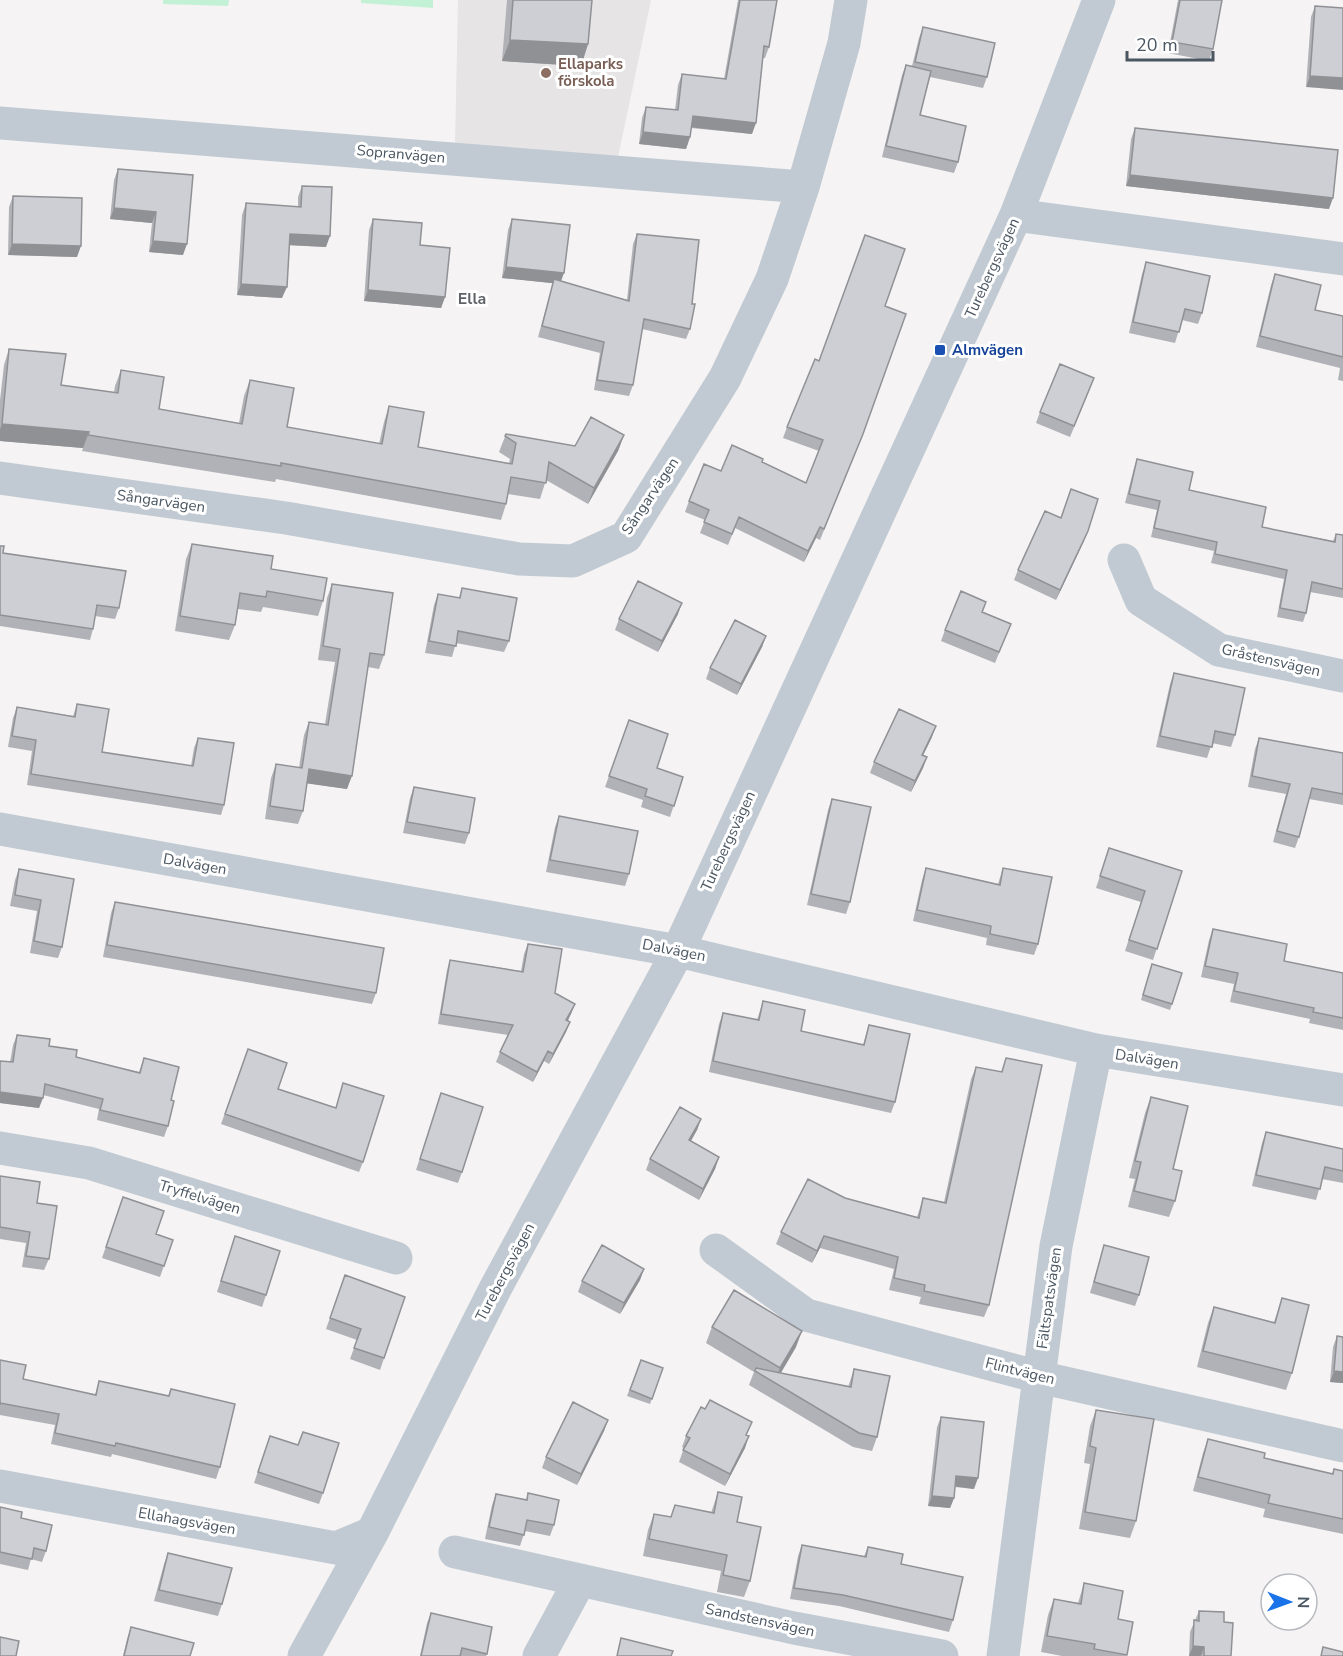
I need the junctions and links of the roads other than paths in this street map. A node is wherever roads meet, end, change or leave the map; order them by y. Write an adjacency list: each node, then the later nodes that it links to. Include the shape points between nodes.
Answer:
1 (851, 0): 4 (street, Sångarvägen, via 844,43)
2 (1099, 0): 5 (street, Turebergsvägen)
3 (0, 123): 4 (street, Sopranvägen)
4 (803, 187): 7 (street, Sångarvägen, via 772,279 725,378 626,537 573,561 519,559 286,518)
5 (1016, 215): 6 (street); 11 (street, Turebergsvägen)
6 (1343, 259)
7 (0, 478)
8 (1124, 560): 9 (street, Gråstensvägen, via 1141,600 1219,650)
9 (1343, 676)
10 (0, 829): 11 (street, Dalvägen)
11 (678, 951): 12 (street, Dalvägen); 20 (street, Turebergsvägen, via 495,1289)
12 (1096, 1050): 13 (street, Dalvägen); 17 (street, Fältspatsvägen, via 1056,1246)
13 (1343, 1090)
14 (0, 1148): 16 (street, Tryffelvägen, via 89,1163)
15 (716, 1250): 17 (street, Flintvägen, via 806,1315)
16 (396, 1257)
17 (1039, 1377): 18 (street, Flintvägen); 26 (street, Fältspatsvägen)
18 (1343, 1446)
19 (0, 1486): 20 (street, Ellahagsvägen, via 336,1548)
20 (372, 1533): 23 (street, Turebergsvägen)
21 (455, 1552): 22 (street, Sandstensvägen)
22 (579, 1582): 24 (street); 25 (street, Sandstensvägen)
23 (304, 1656)
24 (539, 1656)
25 (942, 1656)
26 (1003, 1656)

